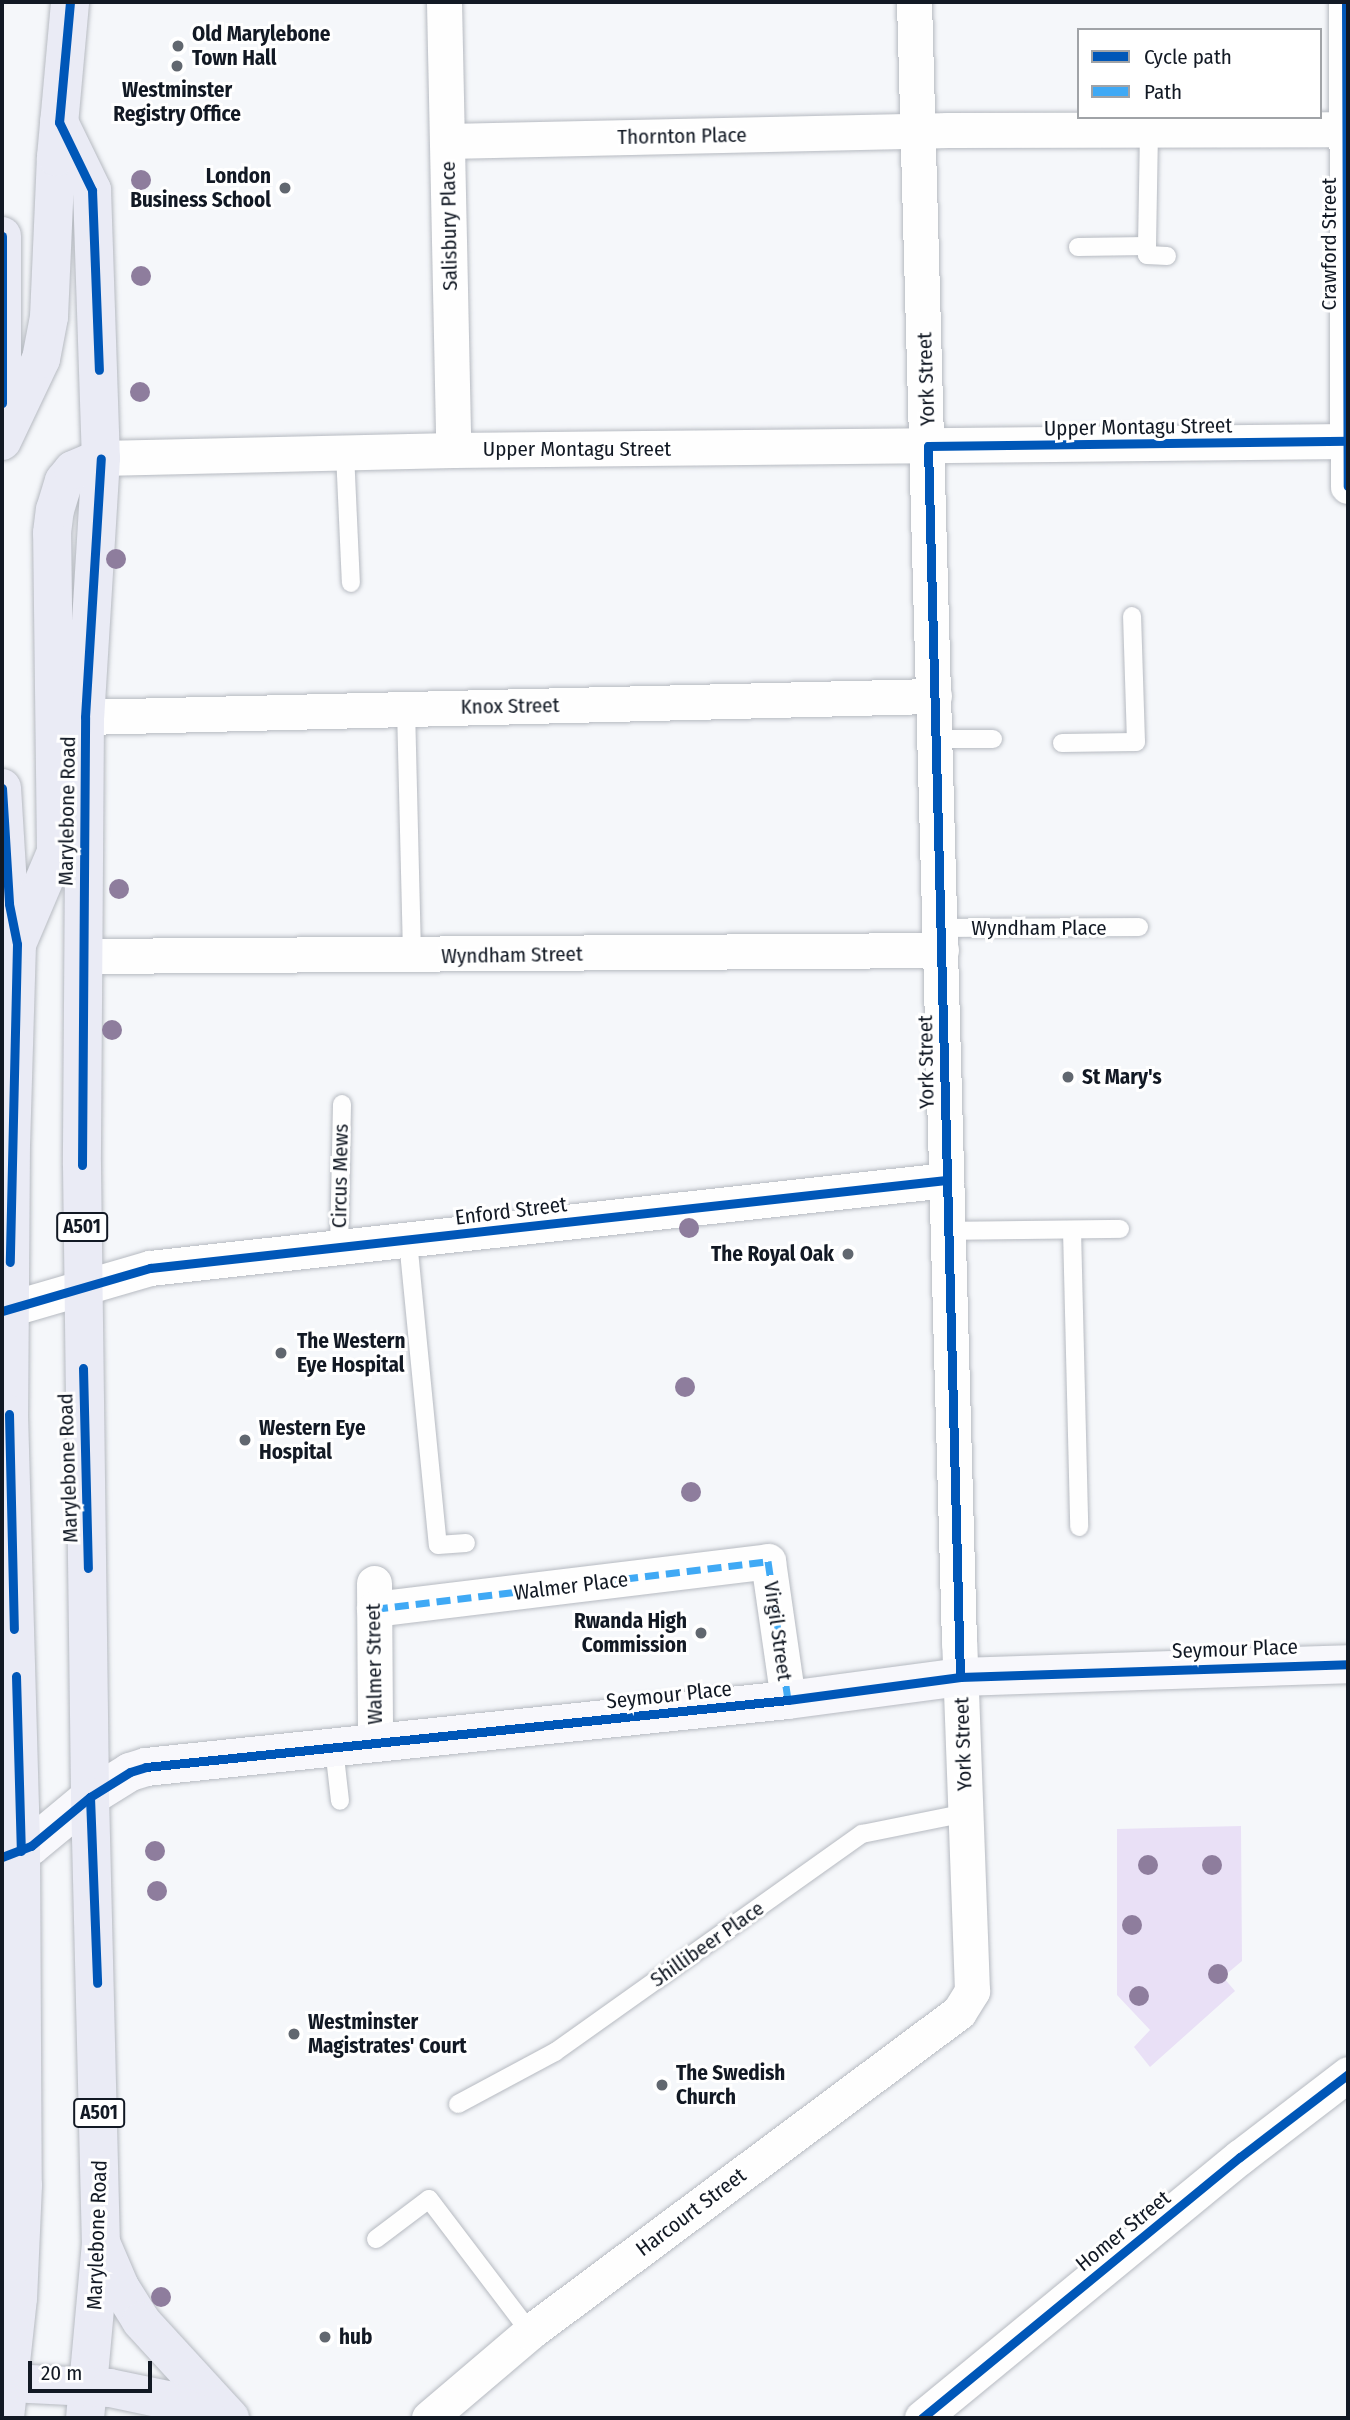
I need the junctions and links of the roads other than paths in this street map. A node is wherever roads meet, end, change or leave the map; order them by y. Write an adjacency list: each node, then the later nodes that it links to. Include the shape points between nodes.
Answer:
1 (70, 2): 5 (highway)
2 (443, 2): 9 (street, Salisbury Place)
3 (914, 2): 8 (street, York Street)
4 (1346, 2): 7 (street, Crawford Street)
5 (59, 122): 15 (highway, via 49,317 41,359); 20 (highway, Marylebone Road / A501, via 92,190)
6 (1138, 125): 7 (street, Thornton Place); 8 (street, Thornton Place); 11 (lane)
7 (1347, 129): 16 (street, Crawford Street)
8 (917, 131): 9 (street, Thornton Place); 17 (street, York Street)
9 (447, 141): 18 (street, Salisbury Place)
10 (2, 236): 14 (highway)
11 (1147, 246): 12 (lane); 13 (lane, via 1147,256)
12 (1078, 247)
13 (1167, 256)
14 (2, 403)
15 (2, 441)
16 (1348, 441): 17 (street, Upper Montagu Street); 21 (street, Crawford Street)
17 (928, 446): 18 (street, Upper Montagu Street); 24 (street, York Street)
18 (453, 450): 19 (street, Upper Montagu Street)
19 (345, 453): 20 (street, Upper Montagu Street); 22 (lane)
20 (101, 458): 26 (highway, Marylebone Road / A501); 34 (highway, via 73,470 64,481 55,510 56,852)
21 (1348, 486)
22 (351, 583)
23 (1132, 616): 29 (lane, via 1136,742)
24 (934, 696): 25 (street, Knox Street); 27 (street, York Street)
25 (406, 708): 26 (street, Knox Street); 36 (lane)
26 (85, 717): 35 (highway, Marylebone Road / A501)
27 (935, 739): 28 (lane); 33 (street, York Street)
28 (993, 739)
29 (1062, 743)
30 (2, 788): 31 (highway)
31 (4, 858): 34 (highway)
32 (1139, 927): 33 (lane, Wyndham Place)
33 (940, 939): 36 (street, Wyndham Street); 38 (street, York Street)
34 (17, 944): 45 (highway)
35 (83, 956): 36 (street, Wyndham Street); 44 (highway, Marylebone Road / A501)
36 (411, 956)
37 (342, 1104): 43 (lane, Circus Mews)
38 (946, 1180): 41 (street, York Street); 42 (street, Enford Street)
39 (1120, 1228): 40 (lane)
40 (1072, 1230): 41 (lane); 46 (lane)
41 (948, 1231): 51 (street, York Street)
42 (408, 1241): 43 (street, Enford Street); 47 (lane, via 438,1545)
43 (339, 1248): 44 (street, Enford Street, via 150,1268)
44 (83, 1289): 45 (street, Enford Street); 56 (highway, Marylebone Road / A501)
45 (5, 1310): 53 (highway, via 11,1543)
46 (1079, 1527)
47 (466, 1542)
48 (768, 1561): 49 (street, Walmer Place); 52 (street, Virgil Street)
49 (374, 1596): 54 (street, Walmer Street)
50 (1348, 1664): 51 (street, Seymour Place)
51 (960, 1677): 52 (street, Seymour Place); 58 (street, York Street)
52 (788, 1700): 54 (street, Seymour Place)
53 (9, 1725): 59 (highway)
54 (375, 1744): 55 (street, Seymour Place)
55 (334, 1748): 56 (street, Seymour Place, via 146,1767); 57 (lane)
56 (90, 1797): 59 (street, Seymour Place, via 55,1828); 65 (highway, Marylebone Road / A501)
57 (340, 1801)
58 (966, 1813): 60 (street, York Street, via 972,1991); 62 (lane, Shillibeer Place, via 862,1834 555,2052)
59 (11, 1854): 63 (highway)
60 (959, 2012): 66 (street, Harcourt Street)
61 (1348, 2074): 72 (street, Homer Street)
62 (458, 2104)
63 (12, 2183): 67 (highway, via 18,2298)
64 (376, 2239): 66 (lane, via 429,2199)
65 (101, 2243): 68 (highway, Marylebone Road / A501); 70 (highway, A501, via 141,2321)
66 (530, 2332): 71 (street, Harcourt Street)
67 (5, 2395): 68 (highway)
68 (86, 2402): 69 (highway, via 167,2400)
69 (208, 2418)
70 (230, 2418)
71 (429, 2418)
72 (922, 2418)

